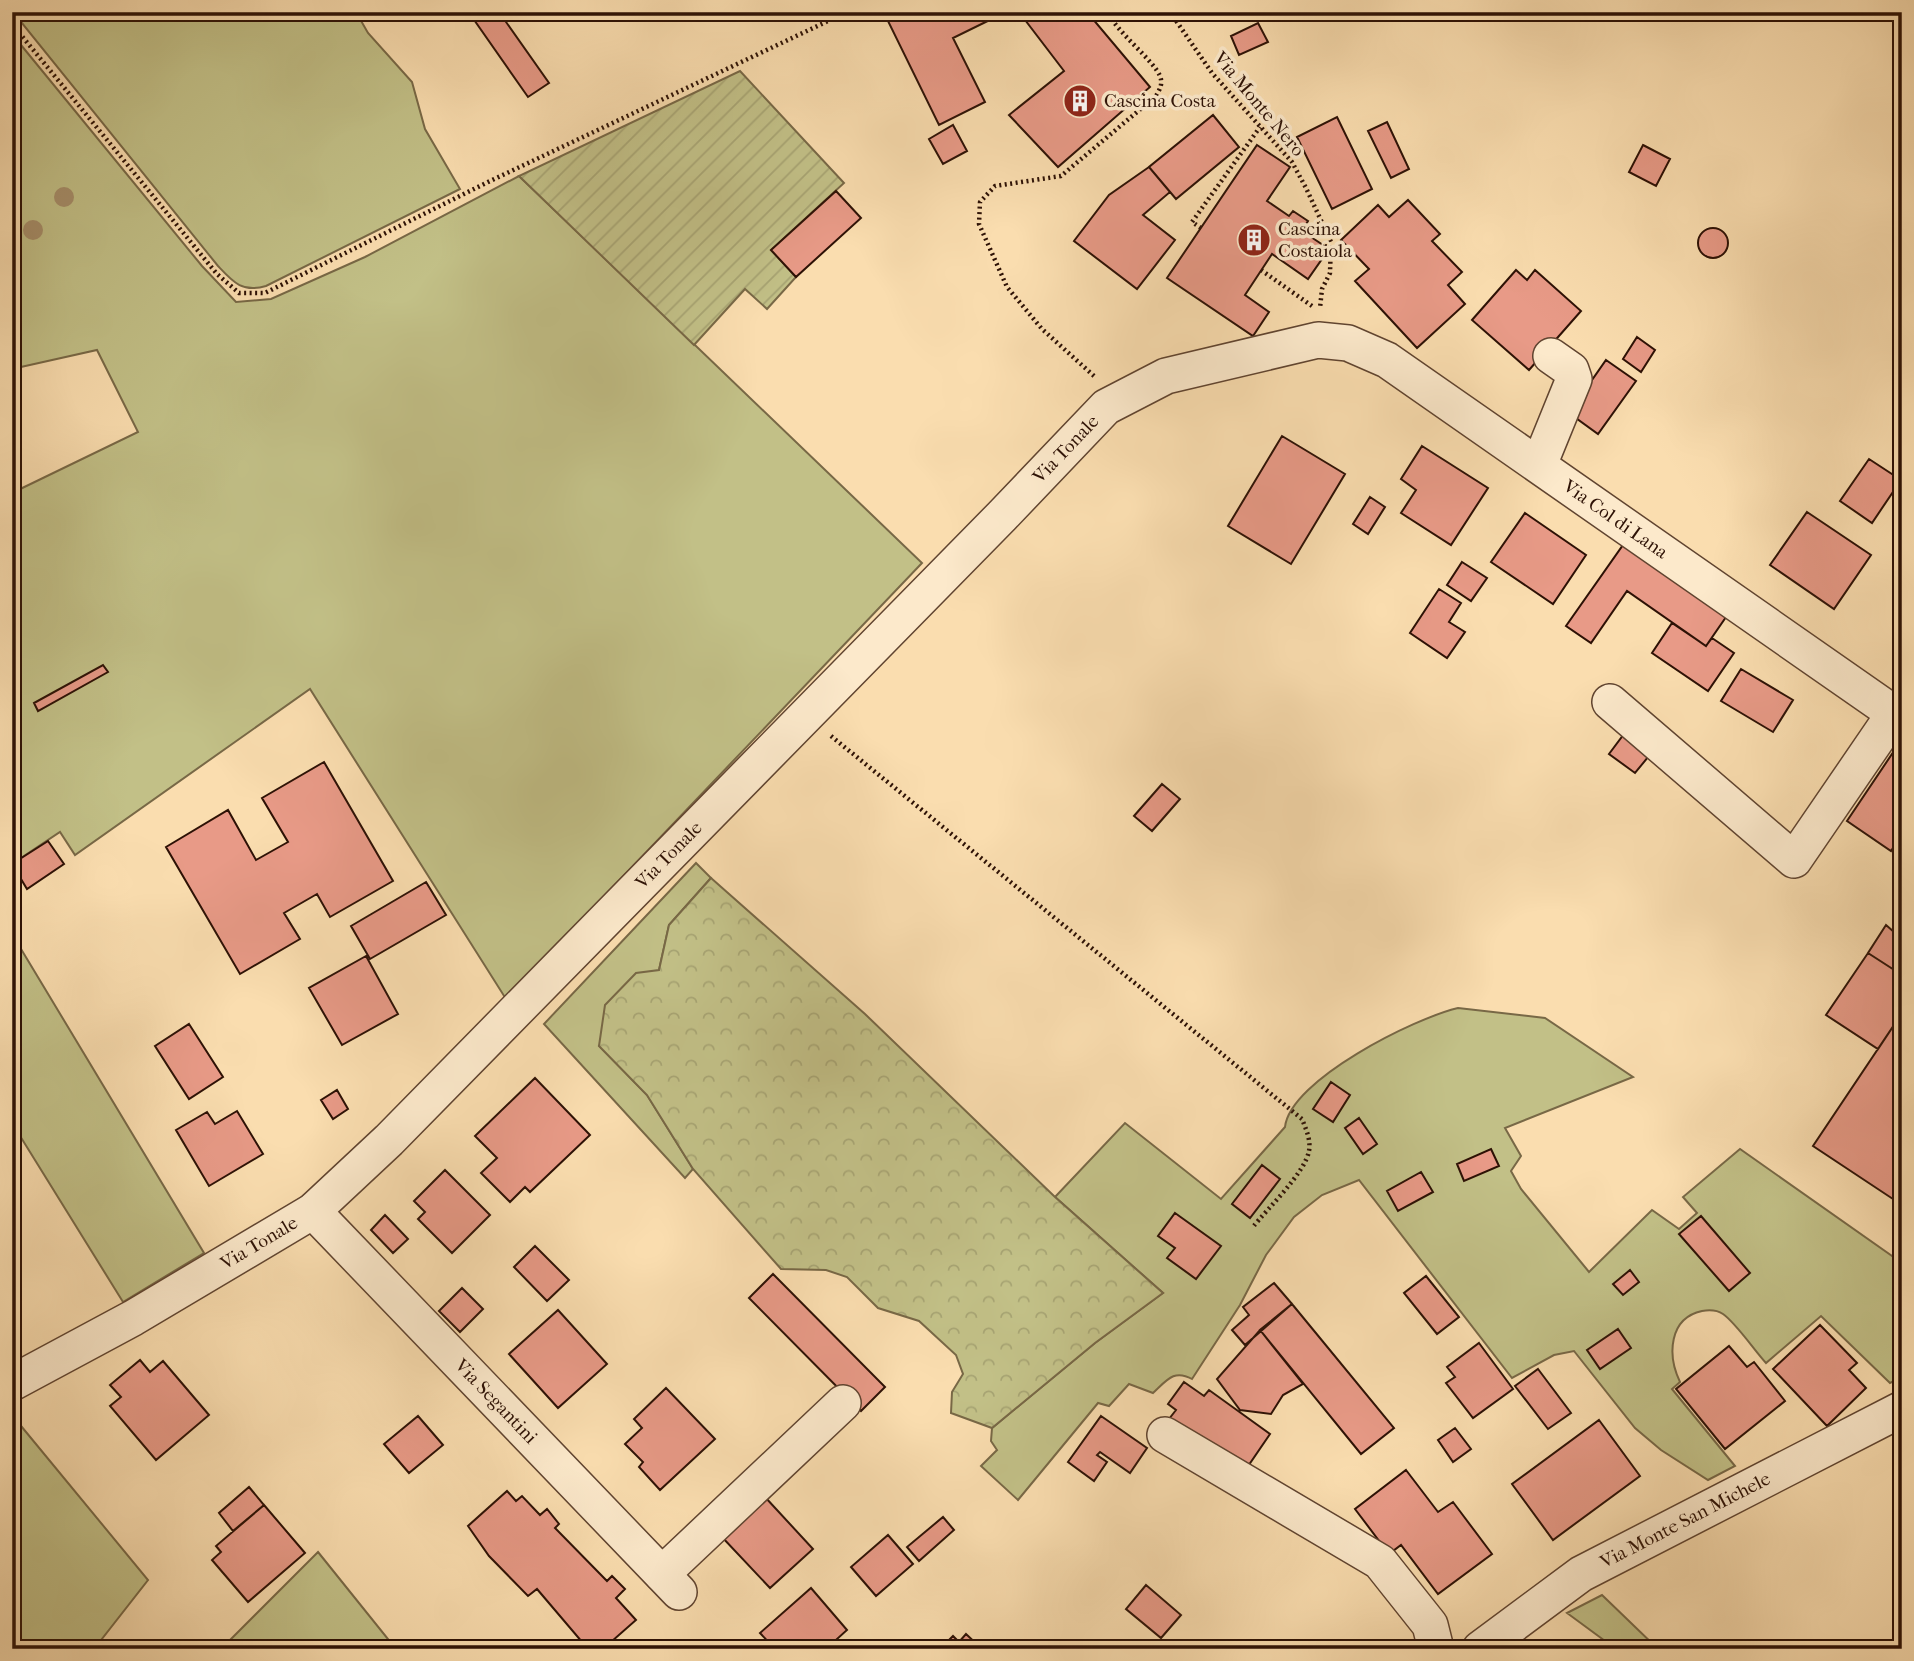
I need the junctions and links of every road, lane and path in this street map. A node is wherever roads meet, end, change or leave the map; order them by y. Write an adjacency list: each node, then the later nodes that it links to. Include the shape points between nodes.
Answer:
1 (847, 12): 4 (path, via 265,293 239,293 217,274)
2 (1107, 12): 10 (path, via 1160,76 1156,96 1061,176 995,186 985,193 978,213 1007,287 1042,329 1091,372)
3 (1170, 12): 5 (path, Via Monte Nero, via 1212,73)
4 (12, 24)
5 (1260, 127): 6 (path, via 1192,222); 8 (path, Via Monte Nero, via 1292,162 1331,242)
6 (1201, 228)
7 (1261, 270): 8 (path)
8 (1319, 326): 10 (street, Via Tonale, via 1166,376); 11 (street, Via Col di Lana, via 1387,360)
9 (1551, 356): 11 (street, via 1571,370 1574,379)
10 (1106, 407): 13 (street, Via Tonale)
11 (1539, 465): 14 (street, Via Col di Lana)
12 (1609, 702): 14 (street, via 1794,860)
13 (806, 716): 15 (street, Via Tonale, via 389,1140); 16 (path, via 1302,1119 1309,1152)
14 (1898, 717)
15 (313, 1211): 17 (street, Via Tonale, via 111,1331); 18 (street, Via Segantini, via 670,1583)
16 (1253, 1227)
17 (12, 1383)
18 (843, 1403)
19 (1902, 1409): 22 (street, Via Monte San Michele, via 1581,1574)
20 (1165, 1435): 21 (street, via 1380,1562 1430,1625)
21 (1436, 1649)
22 (1480, 1649)

